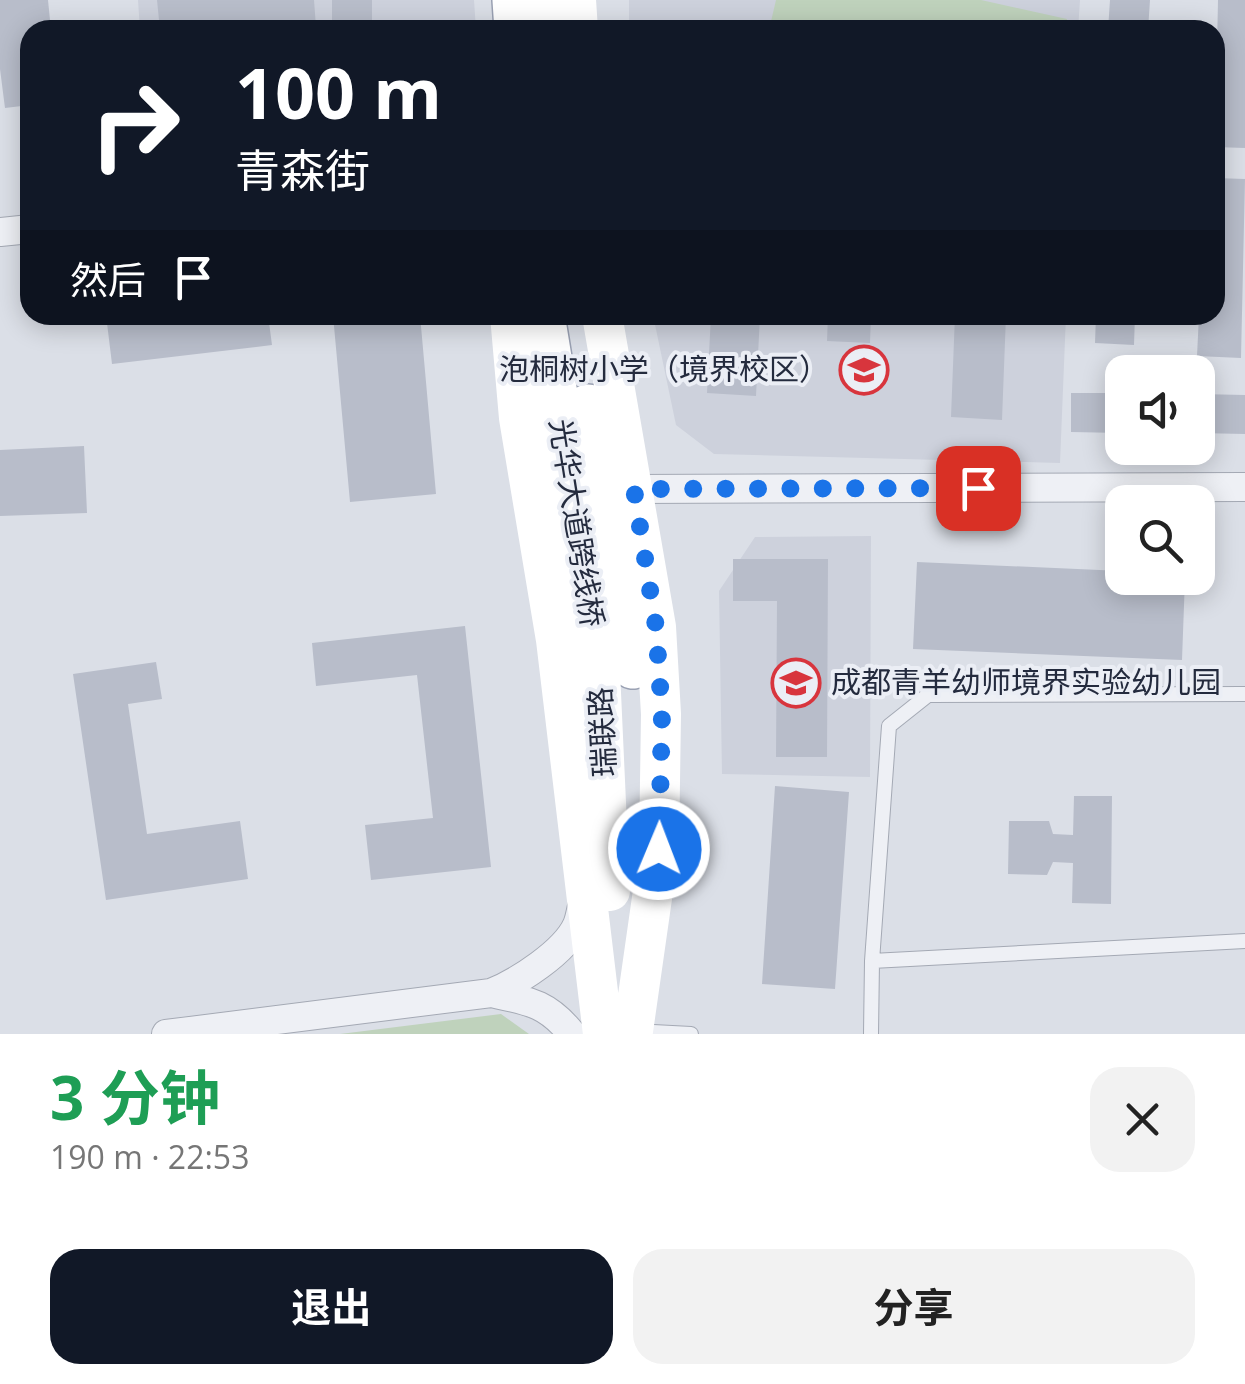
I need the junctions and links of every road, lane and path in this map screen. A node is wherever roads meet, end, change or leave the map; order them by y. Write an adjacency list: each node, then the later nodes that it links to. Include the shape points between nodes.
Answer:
1 (511, 325): 9 (main road)
2 (544, 325): 7 (main road, 光华大道跨线桥)
3 (574, 325): 7 (main road, 光华大道跨线桥)
4 (604, 325): 6 (main road)
5 (1245, 487): 6 (street)
6 (634, 489): 13 (main road, via 662,714 659,849)
7 (616, 668): 13 (main road, 瑞联路, via 638,907)
8 (1245, 694): 11 (lane, via 928,696 889,726)
9 (585, 891): 12 (street, via 576,927 551,955); 13 (main road)
10 (1245, 941): 11 (lane)
11 (872, 961): 17 (lane)
12 (492, 993): 14 (street); 15 (street, via 556,1014)
13 (623, 1033): 16 (lane)
14 (166, 1034)
15 (572, 1034)
16 (690, 1034)
17 (871, 1034)

